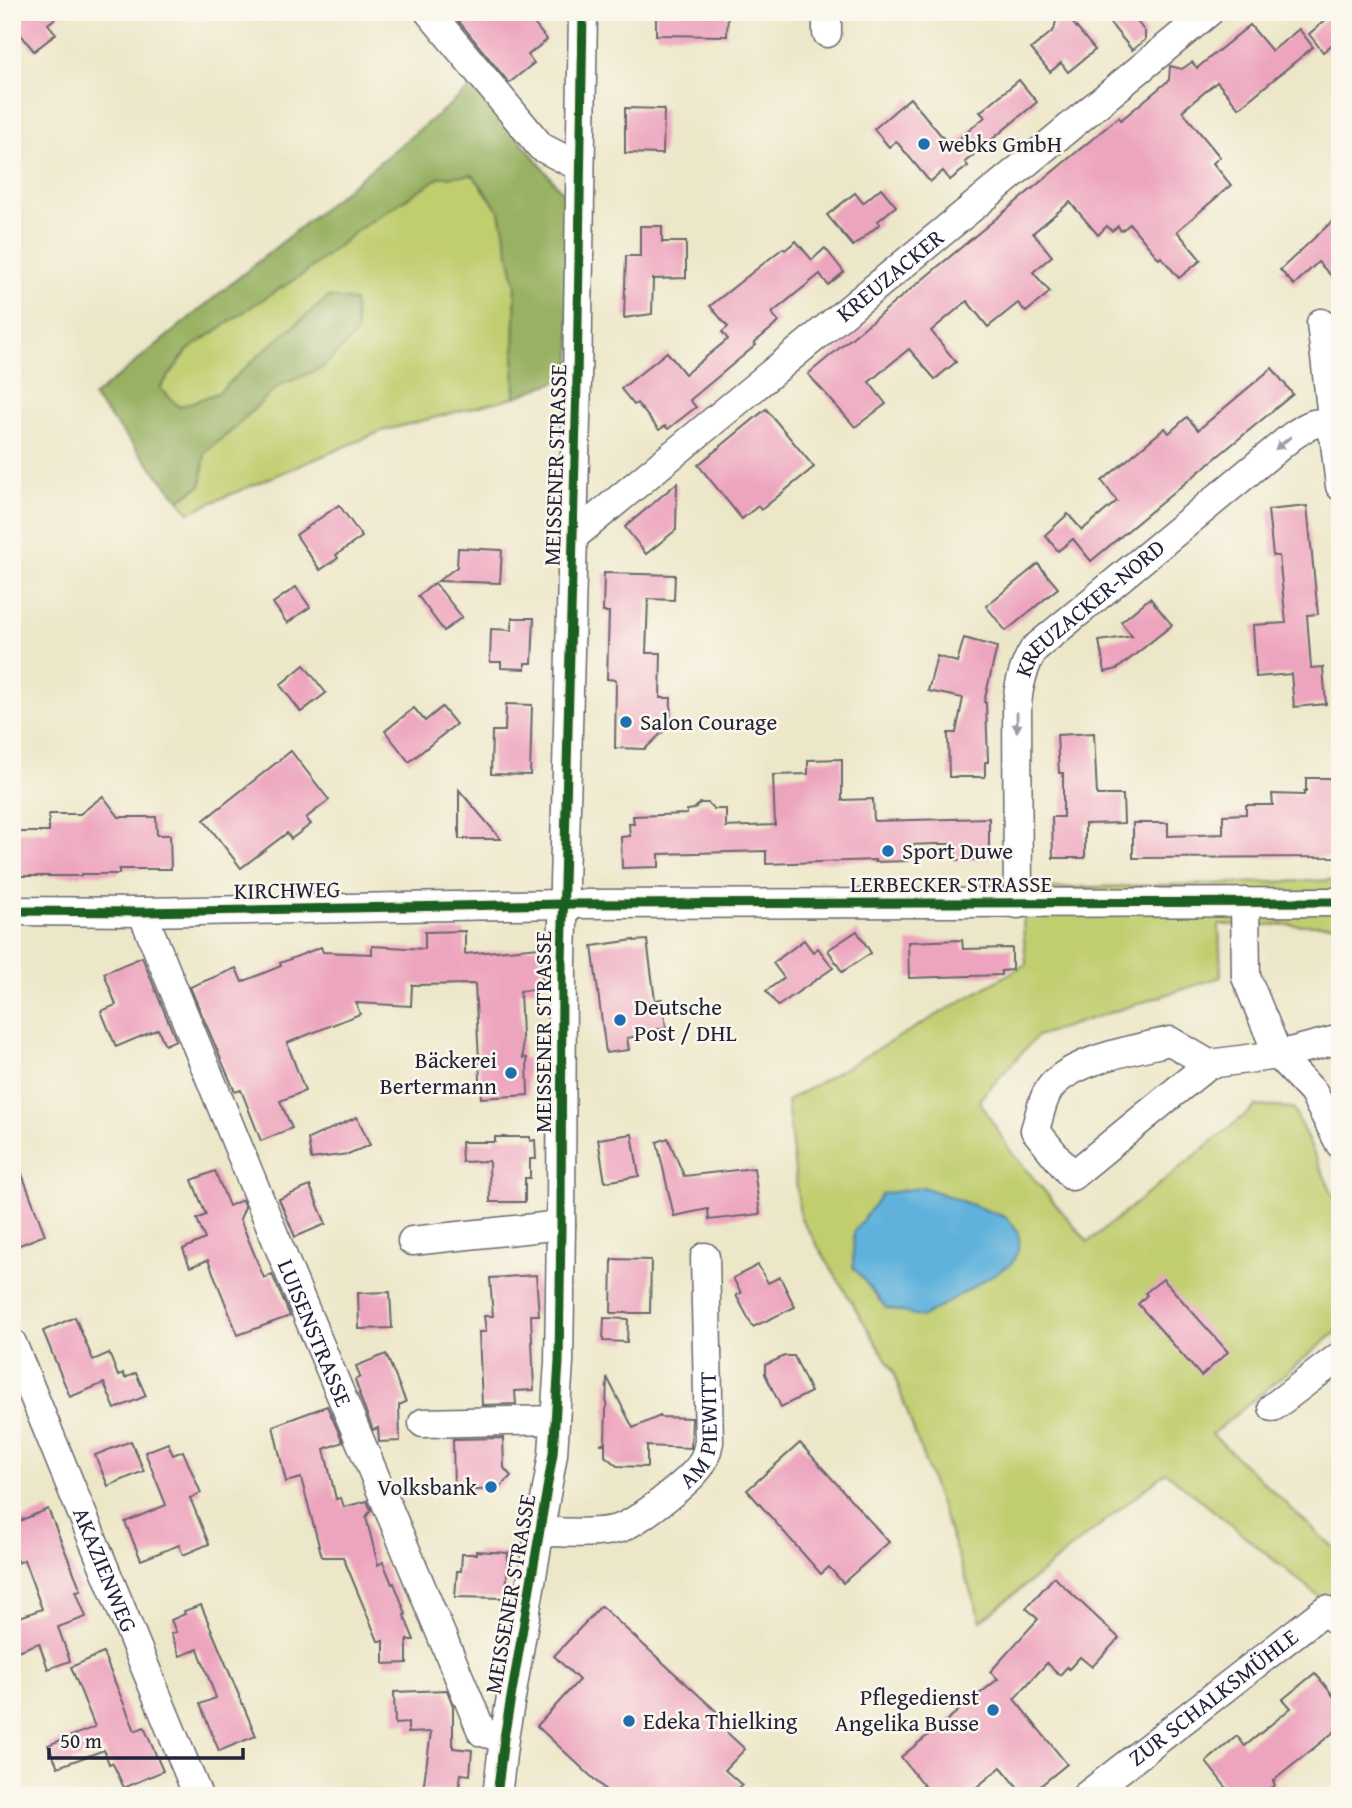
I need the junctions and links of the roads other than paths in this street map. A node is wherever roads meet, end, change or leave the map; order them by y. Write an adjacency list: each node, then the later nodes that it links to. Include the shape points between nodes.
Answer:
1 (429, 12): 4 (street, via 541,147)
2 (583, 12): 4 (street, MEISSENER STRASSE)
3 (1209, 12): 8 (street, KREUZACKER)
4 (580, 167): 8 (street, MEISSENER STRASSE)
5 (1321, 323): 6 (street)
6 (1336, 440): 7 (street); 12 (street, KREUZACKER-NORD, one-way to 12, via 1331,430 1318,422 1291,437 1034,649 1017,703)
7 (1340, 486)
8 (573, 537): 11 (street, MEISSENER STRASSE)
9 (1245, 902): 10 (street, LERBECKER STRASSE); 12 (street, LERBECKER STRASSE); 16 (street, via 1246,978)
10 (1340, 902)
11 (563, 904): 12 (street, LERBECKER STRASSE); 14 (street, KIRCHWEG); 19 (street, MEISSENER STRASSE)
12 (1018, 904)
13 (12, 911): 14 (street, KIRCHWEG)
14 (142, 912): 29 (street, LUISENSTRASSE, via 482,1732)
15 (1340, 1039): 16 (street)
16 (1278, 1055): 17 (street); 18 (street, via 1313,1092)
17 (1209, 1063): 17 (street, via 1072,1176 1035,1130 1047,1092 1062,1075 1100,1058 1170,1041)
18 (1340, 1144)
19 (561, 1224): 20 (street); 25 (street, MEISSENER STRASSE)
20 (412, 1241)
21 (705, 1257): 27 (street, AM PIEWITT, via 706,1456 696,1472 620,1529)
22 (12, 1343): 30 (street, AKAZIENWEG)
23 (1340, 1356): 24 (street)
24 (1273, 1407)
25 (555, 1420): 26 (street); 27 (street, MEISSENER STRASSE)
26 (423, 1423)
27 (541, 1532): 29 (street, MEISSENER STRASSE)
28 (1340, 1624): 32 (street, ZUR SCHALKSMÜHLE, via 1325,1610)
29 (504, 1738): 31 (street, MEISSENER STRASSE)
30 (198, 1796)
31 (497, 1796)
32 (1086, 1796)

